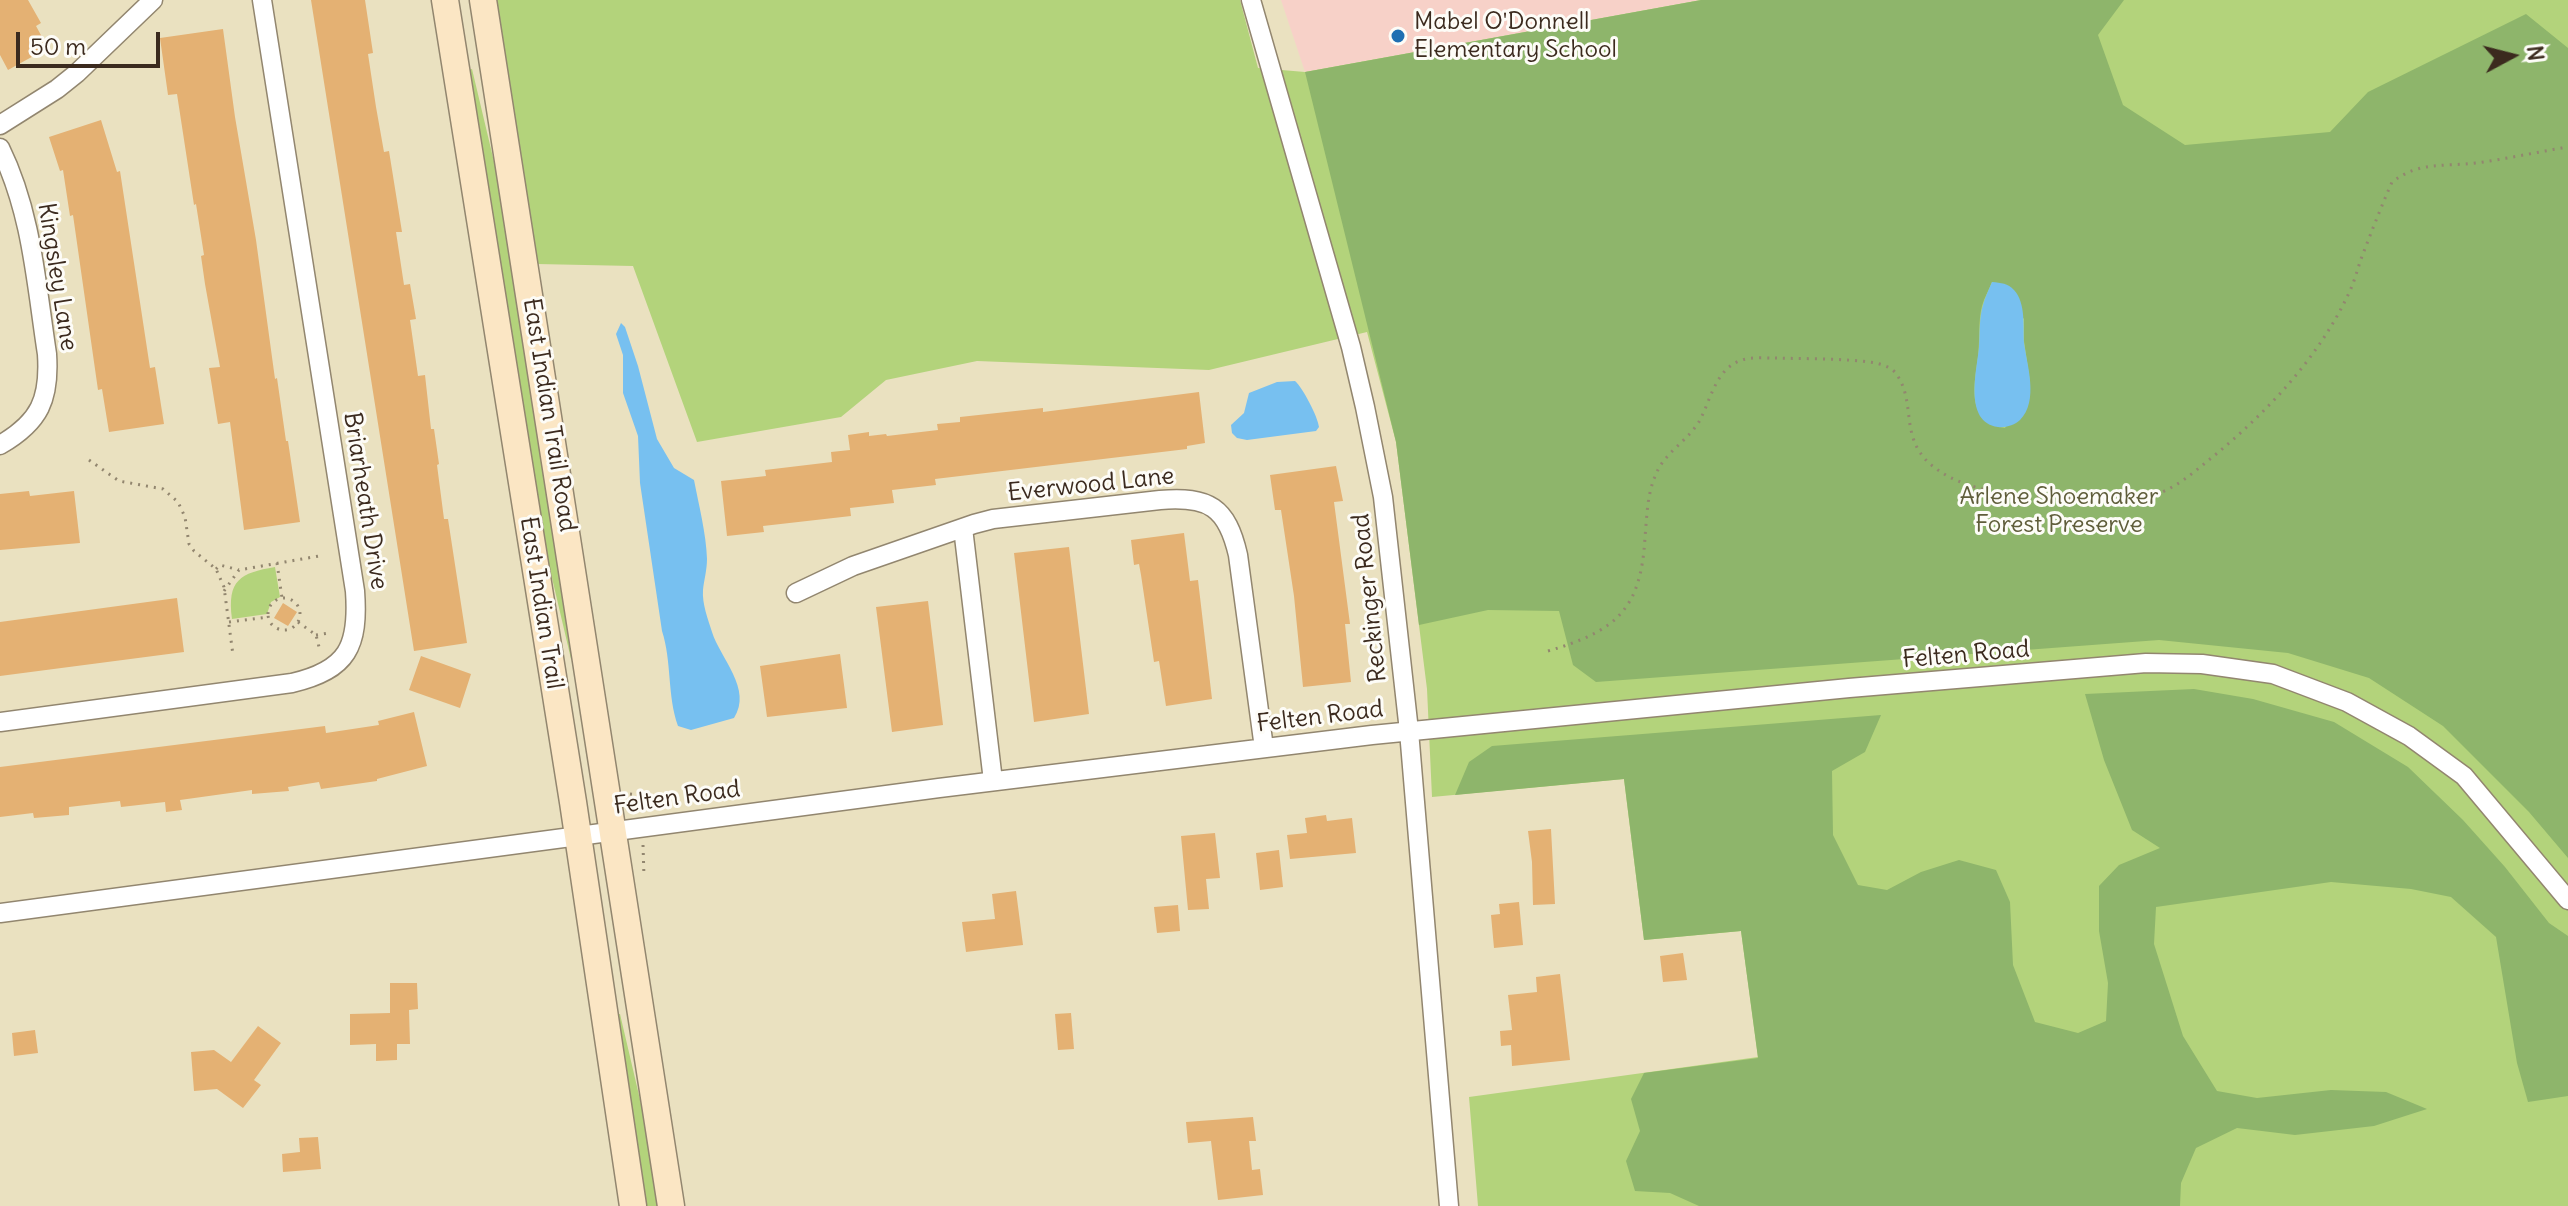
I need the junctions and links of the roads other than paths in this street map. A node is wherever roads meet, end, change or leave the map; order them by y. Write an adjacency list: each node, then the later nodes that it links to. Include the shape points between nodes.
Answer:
1 (153, 0): 6 (street, via 77,73)
2 (262, 0): 11 (street, Briarheath Drive, via 355,591 353,641 344,656 315,678)
3 (445, 0): 16 (main road, East Indian Trail)
4 (483, 0): 15 (main road, East Indian Trail Road)
5 (1251, 0): 12 (street, Reckinger Road, via 1365,407 1383,497)
6 (0, 125)
7 (0, 148): 8 (street, Kingsley Lane, via 23,206 49,378 32,421)
8 (0, 445)
9 (963, 528): 10 (street, Everwood Lane, via 853,566); 13 (street, Everwood Lane, via 993,519 1180,498 1212,506 1230,525 1238,555); 14 (street)
10 (796, 593)
11 (0, 722)
12 (1409, 731): 13 (street, Felten Road); 17 (street, Felten Road, via 2146,663 2273,674 2347,702 2409,736 2464,776); 21 (street, Reckinger Road)
13 (1264, 748): 14 (street, Felten Road)
14 (993, 781): 15 (street, Felten Road)
15 (613, 831): 16 (street, Felten Road); 20 (main road)
16 (577, 836): 18 (street, Felten Road); 19 (main road, East Indian Trail)
17 (2568, 900)
18 (0, 913)
19 (633, 1206)
20 (671, 1206)
21 (1449, 1206)

